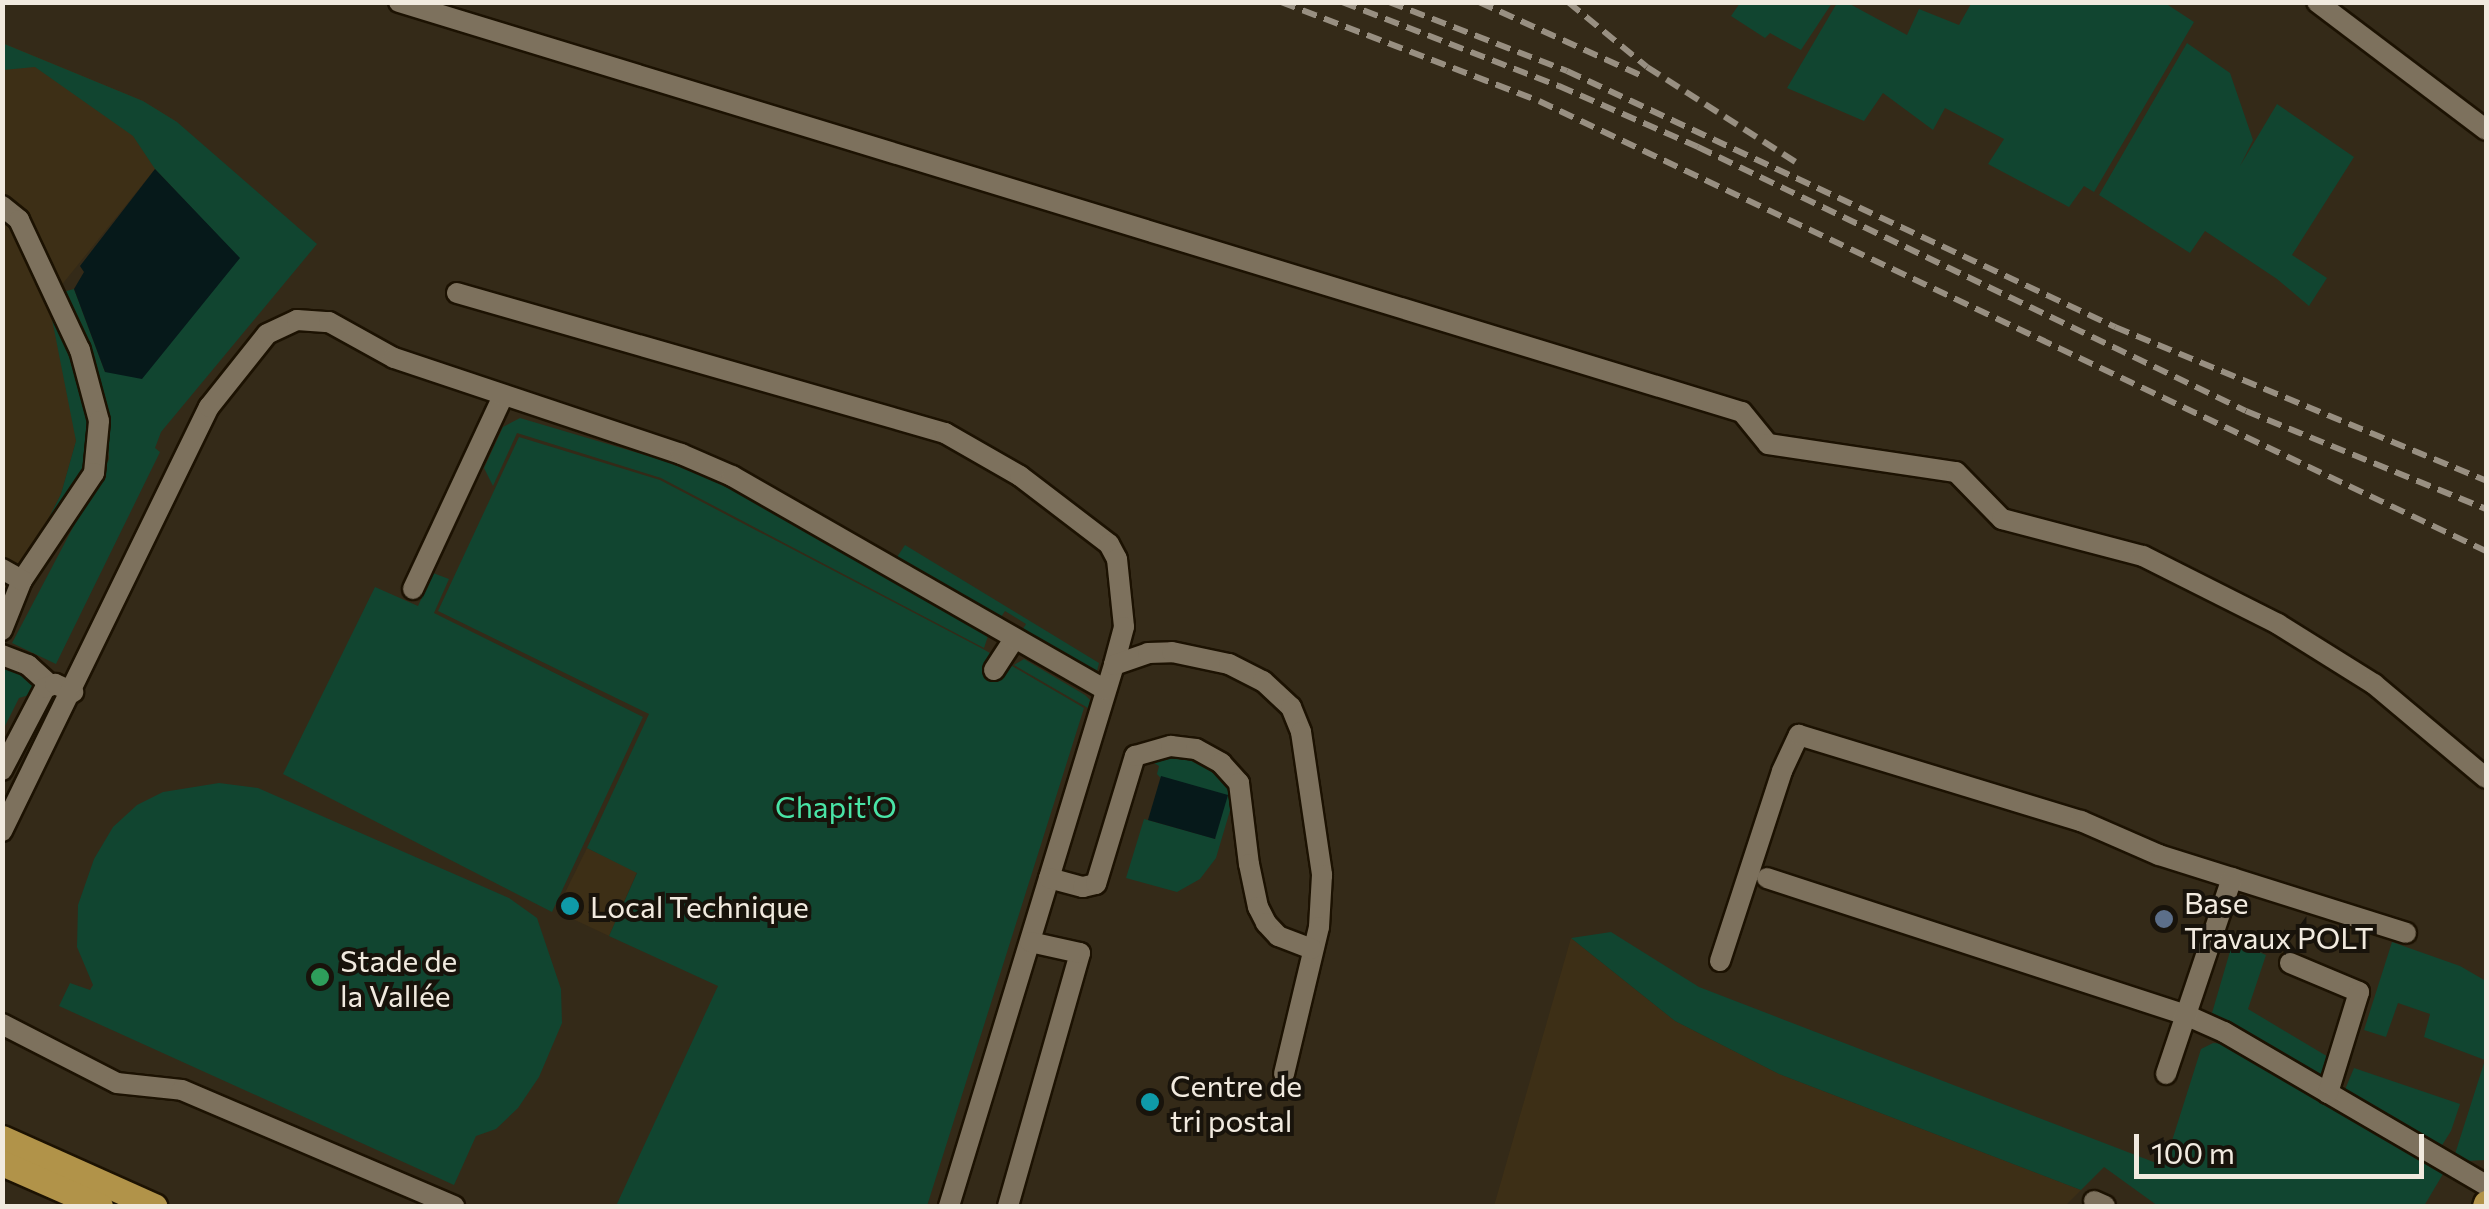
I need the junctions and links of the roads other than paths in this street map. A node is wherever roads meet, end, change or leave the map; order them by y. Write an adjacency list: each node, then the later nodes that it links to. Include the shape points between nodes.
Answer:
1 (399, 2): 19 (street, via 1742,412 1768,444 1956,472 2002,519 2143,556 2278,624 2374,684)
2 (2317, 2): 3 (street)
3 (2486, 130)
4 (2, 206): 8 (street, via 19,220 80,350 99,421 94,474)
5 (457, 294): 13 (street, via 945,433 1020,476 1109,544 1124,610)
6 (502, 396): 9 (street); 11 (street, via 732,476); 17 (street, via 394,358 329,322 297,320 267,334 209,406)
7 (2, 569): 8 (street)
8 (22, 580): 10 (street)
9 (413, 589)
10 (2, 630)
11 (1014, 639): 14 (street); 16 (street)
12 (2, 655): 15 (street, via 28,664)
13 (1114, 665): 16 (street); 26 (street, via 1148,653 1203,656 1263,682 1290,707 1301,732 1322,874)
14 (994, 670)
15 (49, 684): 17 (street); 18 (street)
16 (1105, 690): 21 (street)
17 (73, 692): 20 (street)
18 (2, 770)
19 (2486, 778)
20 (2, 831)
21 (1049, 878): 25 (street); 26 (street, via 1083,888 1096,884 1134,756 1171,746 1196,749 1239,783 1258,907 1272,932 1284,930)
22 (1767, 878): 29 (street)
23 (2232, 878): 24 (street); 27 (street, via 2081,821 1799,735); 29 (street)
24 (2406, 933)
25 (1030, 942): 40 (street); 41 (street, via 1080,953)
26 (1312, 949): 31 (street)
27 (1720, 961)
28 (2290, 962): 33 (street, via 2359,992)
29 (2188, 1016): 32 (street); 33 (street)
30 (2, 1024): 39 (street, via 117,1083 182,1090)
31 (1284, 1074)
32 (2166, 1074)
33 (2328, 1093): 36 (street)
34 (2, 1138): 38 (main road)
35 (2, 1163): 37 (main road)
36 (2486, 1186)
37 (100, 1206)
38 (154, 1206)
39 (454, 1206)
40 (949, 1206)
41 (1008, 1206)

